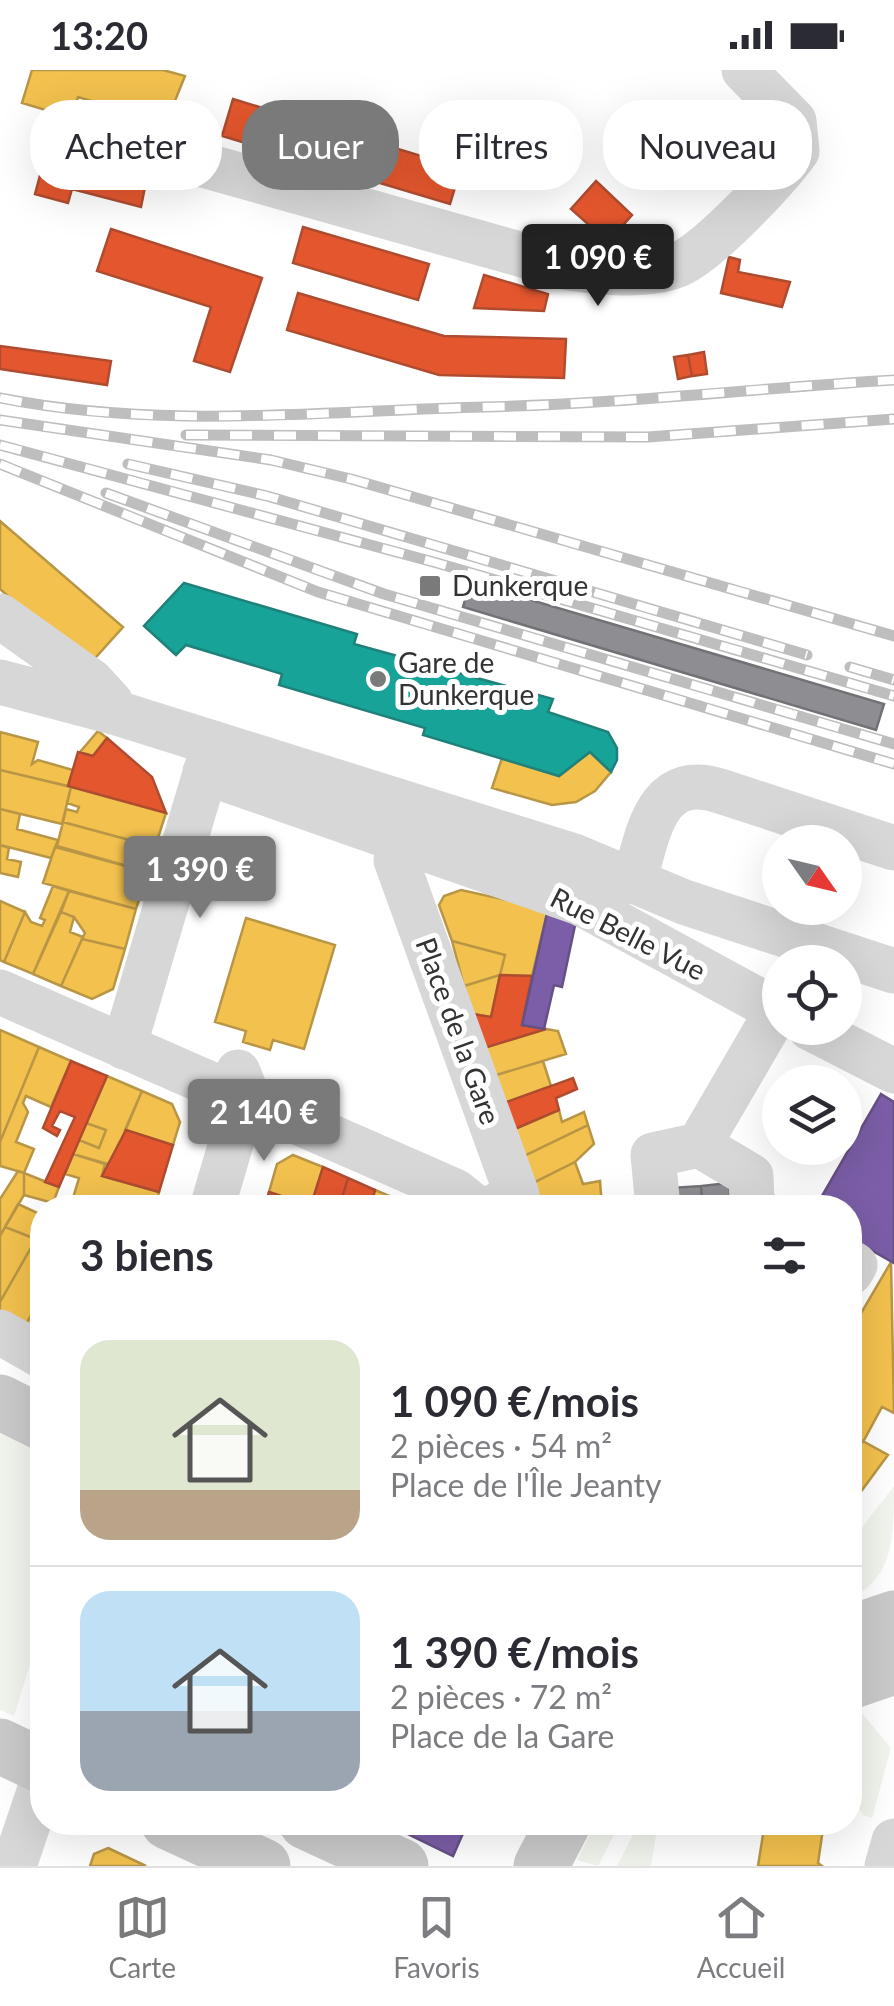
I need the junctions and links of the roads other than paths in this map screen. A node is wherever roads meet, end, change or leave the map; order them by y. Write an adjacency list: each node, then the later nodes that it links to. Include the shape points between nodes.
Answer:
1 (744, 70): 2 (street, via 794,121 797,151 704,247 672,267 565,267)
2 (222, 170)
3 (0, 616): 5 (street, via 91,681)
4 (0, 682): 5 (street)
5 (118, 713): 6 (street)
6 (210, 758): 8 (street); 9 (street); 20 (street)
7 (762, 830): 12 (street, via 695,809 666,822)
8 (404, 831): 9 (street); 28 (street, Place de la Gare, via 396,860)
9 (480, 847): 12 (street, Rue Belle Vue, via 574,856); 19 (street, Rue Belle Vue)
10 (894, 848): 12 (street, via 692,786 669,795 660,807)
11 (862, 863): 13 (street)
12 (637, 873): 14 (street, via 684,872); 17 (street)
13 (894, 873)
14 (762, 897)
15 (843, 925): 16 (street)
16 (894, 942)
17 (894, 971)
18 (0, 992): 20 (street)
19 (762, 1003)
20 (128, 1035): 24 (street)
21 (769, 1045): 25 (street)
22 (843, 1045): 23 (street, Rue Belle Vue)
23 (894, 1071)
24 (244, 1100): 26 (street); 27 (street)
25 (699, 1146): 29 (street, via 653,1156); 30 (street, via 750,1176)
26 (216, 1195)
27 (460, 1195)
28 (517, 1195)
29 (657, 1195)
30 (751, 1195)
31 (0, 1332): 32 (street)
32 (30, 1349)
33 (0, 1402): 34 (main road)
34 (30, 1417)
35 (883, 1634): 36 (main road)
36 (862, 1665)
37 (0, 1746): 38 (main road)
38 (30, 1760)
39 (30, 1819): 45 (street)
40 (196, 1835): 46 (main road)
41 (334, 1835): 47 (main road)
42 (558, 1835): 48 (main road)
43 (580, 1835): 49 (main road)
44 (894, 1841): 50 (street)
45 (14, 1866)
46 (263, 1866)
47 (401, 1866)
48 (542, 1866)
49 (564, 1866)
50 (887, 1866)

